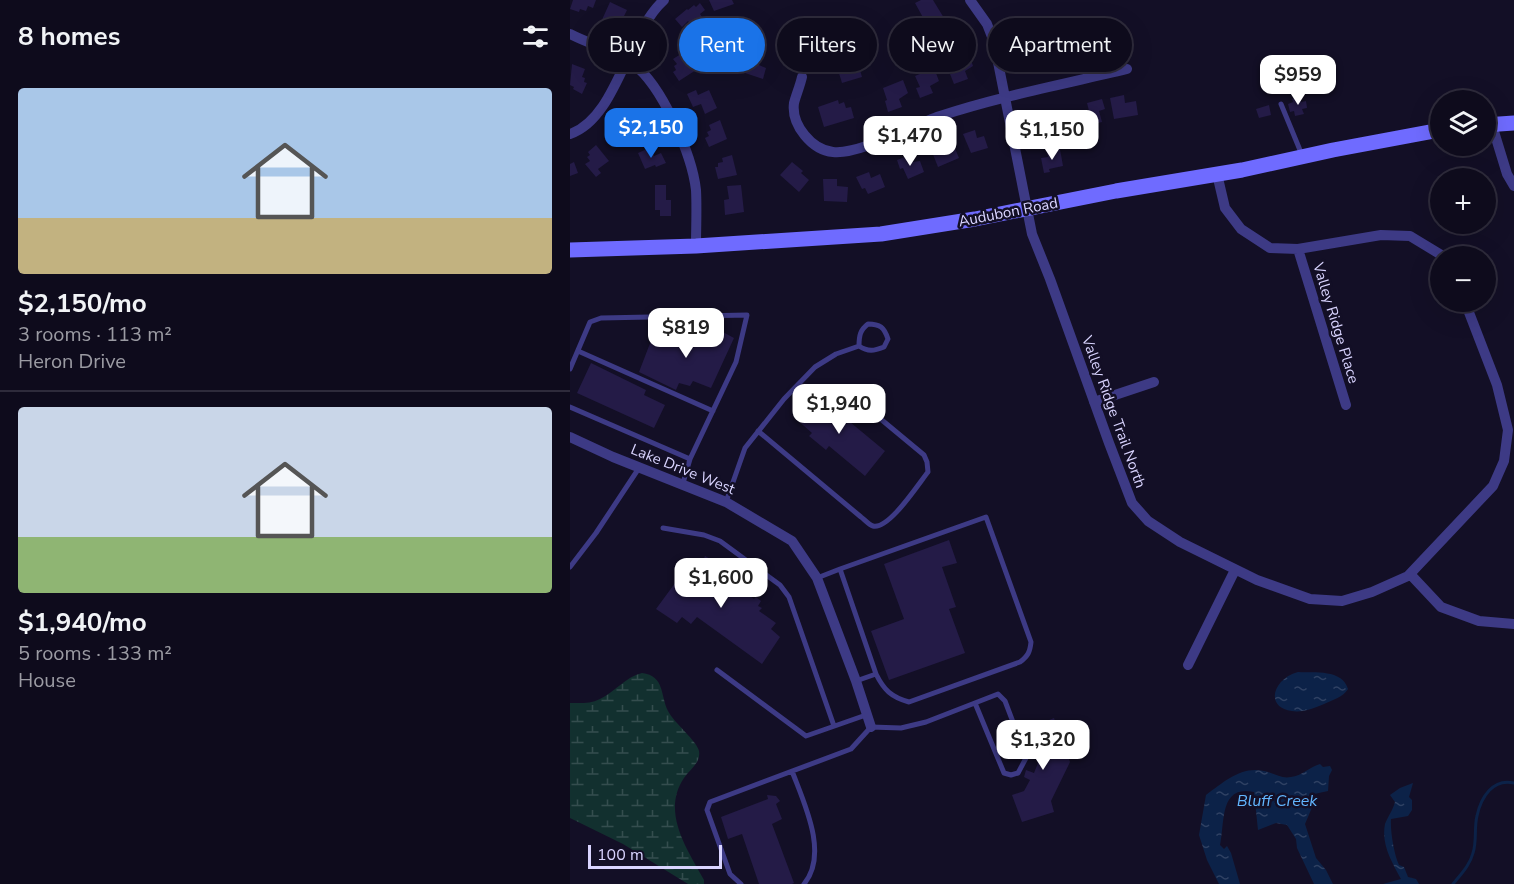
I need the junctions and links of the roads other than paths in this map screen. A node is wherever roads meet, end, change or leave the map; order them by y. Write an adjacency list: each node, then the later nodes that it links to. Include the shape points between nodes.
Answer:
1 (664, 0): 3 (street)
2 (970, 0): 10 (street, Valley Ridge Trail North, via 994,42)
3 (649, 18)
4 (570, 34): 5 (street)
5 (588, 42)
6 (620, 72): 15 (street, via 590,124)
7 (641, 72): 21 (street, via 660,94 687,155 696,190)
8 (1114, 72): 10 (street)
9 (802, 77): 10 (street, via 794,105 797,123 809,141 831,153 851,152 939,116)
10 (1005, 98): 20 (street, Valley Ridge Trail North)
11 (1281, 104): 17 (lane)
12 (1514, 123): 13 (street)
13 (1496, 124)
14 (1430, 132): 17 (street, Audubon Road)
15 (570, 134)
16 (1496, 144): 19 (street)
17 (1302, 157): 18 (street, Audubon Road)
18 (1217, 174): 20 (street, Audubon Road); 23 (street, via 1225,208 1241,230 1270,248)
19 (1514, 186)
20 (1028, 209): 21 (street, Audubon Road, via 881,234); 30 (street, Valley Ridge Trail North, via 1032,234)
21 (696, 246): 24 (street, Audubon Road)
22 (1430, 248): 23 (street, via 1410,236 1381,235)
23 (1298, 249): 31 (street, Valley Ridge Place)
24 (570, 250)
25 (1469, 312): 45 (street, via 1508,430 1504,460 1493,486)
26 (859, 346): 26 (lane, via 875,351 884,347 888,339 885,330 878,324 868,324 862,328); 35 (lane, via 815,367)
27 (578, 351): 28 (lane); 33 (lane); 33 (lane, via 590,322 602,318 747,315 736,362)
28 (570, 369)
29 (1154, 382): 30 (street)
30 (1094, 402): 44 (street, Valley Ridge Trail North, via 1132,503 1180,543)
31 (1346, 405)
32 (570, 407): 37 (lane)
33 (713, 411): 37 (lane)
34 (877, 416): 35 (lane, via 924,455 928,472 890,519 877,526)
35 (758, 431): 40 (lane, via 745,447)
36 (570, 437): 38 (street, Lake Drive West)
37 (690, 459): 39 (lane)
38 (640, 467): 39 (street, Lake Drive West); 42 (lane)
39 (682, 483): 40 (street, Lake Drive West)
40 (726, 501): 46 (street, Lake Drive West, via 792,541)
41 (663, 528): 54 (lane, via 720,541 780,585 789,597)
42 (570, 567)
43 (840, 569): 46 (lane); 50 (lane); 50 (lane, via 986,517 1031,642 1020,662 909,702 889,694)
44 (1235, 570): 45 (street, Valley Ridge Trail North, via 1311,599 1342,601); 48 (street)
45 (1410, 574): 47 (street, via 1441,608 1479,621)
46 (817, 578): 51 (street, Lake Drive West)
47 (1514, 624)
48 (1188, 664)
49 (717, 670): 54 (lane, via 806,736)
50 (876, 674): 51 (lane)
51 (856, 681): 53 (street, Lake Drive West)
52 (975, 702): 52 (lane, via 998,694 1005,702 1026,758 1018,773 1004,773); 55 (lane, via 902,728)
53 (868, 714): 54 (lane); 55 (street, Lake Drive West)
54 (834, 726)
55 (870, 727): 56 (lane, via 851,749)
56 (792, 771): 57 (lane, via 710,802 707,810 730,874); 58 (lane, via 814,834 812,874)
57 (741, 884)
58 (804, 884)

